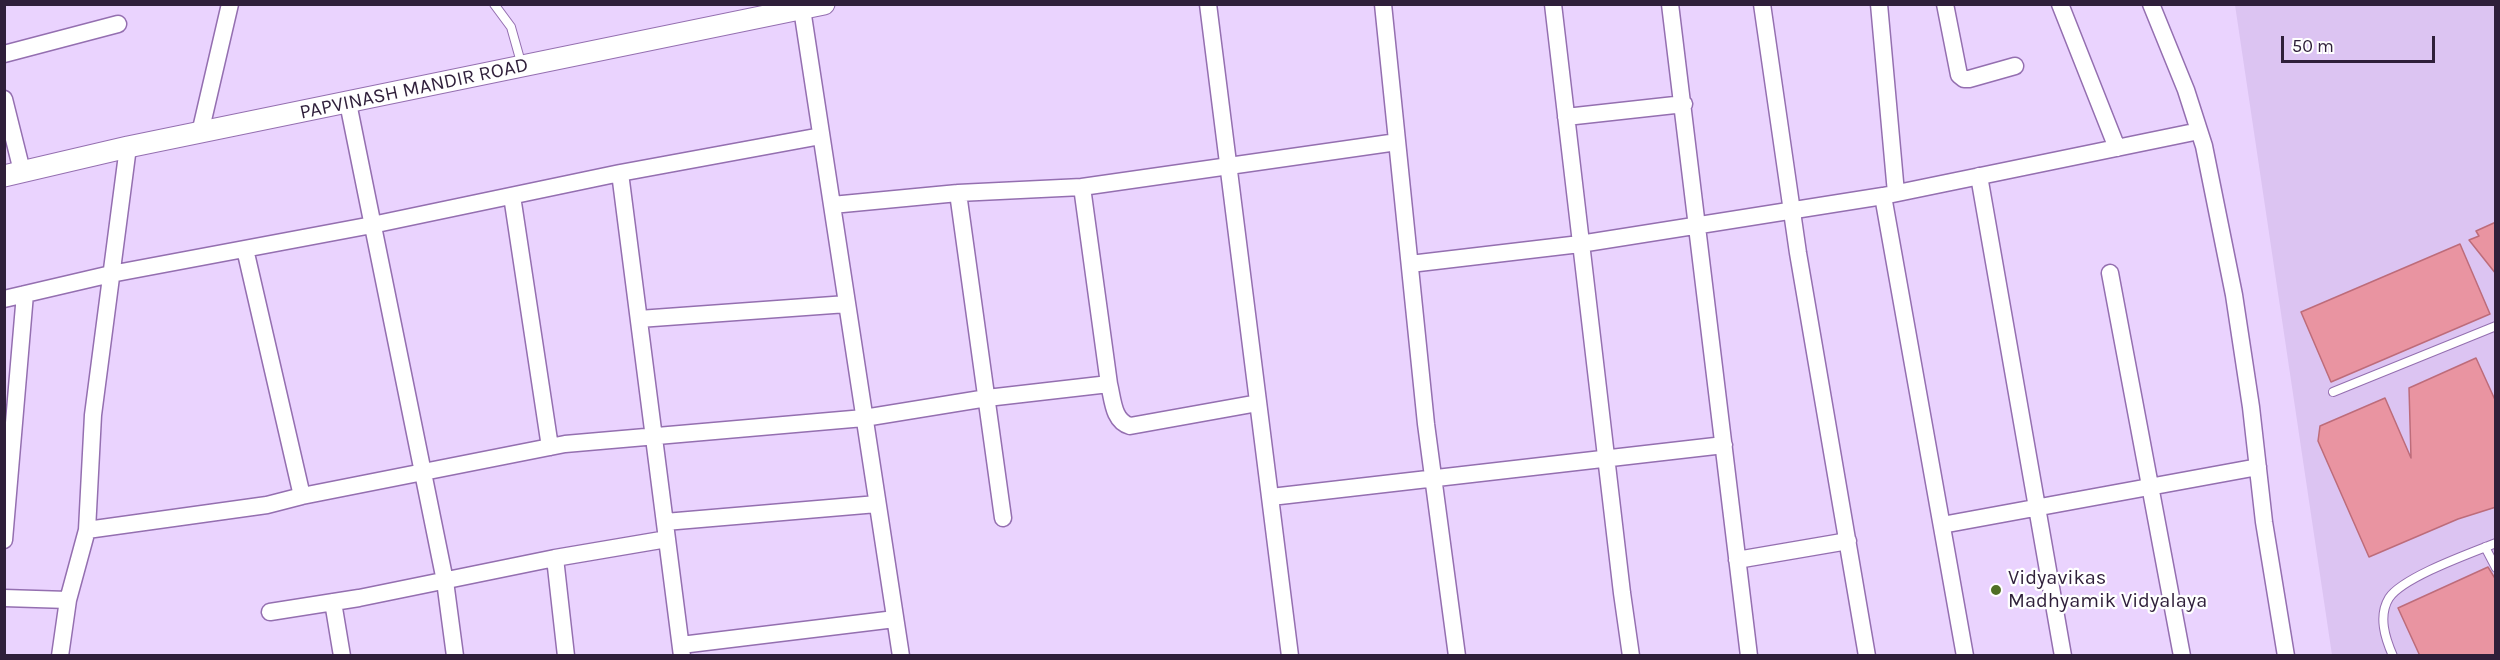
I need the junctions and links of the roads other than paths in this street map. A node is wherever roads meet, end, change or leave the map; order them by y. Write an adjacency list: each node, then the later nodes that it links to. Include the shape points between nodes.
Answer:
1 (230, 4): 24 (street)
2 (494, 4): 18 (lane, via 511,27)
3 (824, 4): 13 (street, PAPVINASH MANDIR ROAD)
4 (1208, 4): 29 (street)
5 (1383, 4): 26 (street)
6 (1553, 4): 22 (street)
7 (1670, 4): 21 (street)
8 (1762, 4): 38 (street)
9 (1879, 4): 35 (street)
10 (1945, 4): 17 (street, via 1959,75 1969,79)
11 (2061, 4): 28 (street)
12 (2151, 4): 23 (street)
13 (802, 9): 14 (street, PAPVINASH MANDIR ROAD); 25 (street)
14 (748, 12): 18 (street, PAPVINASH MANDIR ROAD)
15 (118, 24): 16 (street)
16 (4, 54)
17 (2015, 66)
18 (523, 67): 20 (street, PAPVINASH MANDIR ROAD)
19 (4, 99): 31 (street)
20 (348, 103): 24 (street, PAPVINASH MANDIR ROAD); 39 (street)
21 (1684, 104): 22 (street); 40 (street)
22 (1566, 117): 41 (street)
23 (2199, 131): 28 (street); 60 (street, via 2234,295)
24 (200, 133): 27 (street, PAPVINASH MANDIR ROAD)
25 (821, 136): 30 (street); 37 (street)
26 (1397, 142): 29 (street); 43 (street)
27 (128, 147): 31 (street, PAPVINASH MANDIR ROAD); 45 (street)
28 (2117, 148): 32 (street)
29 (1228, 166): 33 (street); 54 (street)
30 (620, 173): 36 (street); 49 (street)
31 (13, 174)
32 (1979, 176): 35 (street); 67 (street)
33 (1082, 187): 34 (street); 51 (street)
34 (958, 193): 37 (street); 53 (street)
35 (1890, 194): 38 (street); 70 (street)
36 (512, 196): 39 (street); 58 (street)
37 (832, 205): 48 (street)
38 (1792, 210): 40 (street); 74 (street)
39 (372, 225): 42 (street); 61 (street)
40 (1698, 225): 41 (street); 57 (street)
41 (1580, 244): 43 (street); 59 (street)
42 (245, 249): 45 (street); 64 (street)
43 (1410, 264): 62 (street)
44 (2110, 273): 63 (street)
45 (111, 274): 46 (street); 71 (street, via 93,415)
46 (25, 294): 47 (street); 73 (street)
47 (4, 299)
48 (847, 304): 49 (street); 55 (street)
49 (639, 319): 56 (street)
50 (2496, 326): 52 (lane)
51 (1109, 384): 53 (street); 54 (street, via 1117,417 1130,426)
52 (2333, 393)
53 (987, 398): 55 (street); 68 (street)
54 (1258, 403): 65 (street)
55 (864, 418): 56 (street); 66 (street)
56 (655, 435): 58 (street); 69 (street)
57 (1724, 445): 59 (street); 78 (street)
58 (550, 447): 61 (street)
59 (1606, 458): 62 (street); 94 (street)
60 (2258, 467): 63 (street); 100 (street)
61 (421, 472): 64 (street); 80 (street)
62 (1433, 478): 65 (street); 93 (street)
63 (2151, 488): 67 (street); 99 (street)
64 (302, 496): 71 (street, via 267,505)
65 (1271, 497): 92 (street)
66 (877, 504): 69 (street); 85 (street)
67 (2036, 507): 70 (street); 98 (street)
68 (1003, 518)
69 (665, 522): 72 (street)
70 (1942, 525): 97 (street)
71 (87, 530): 82 (street)
72 (667, 539): 77 (street); 86 (street)
73 (4, 540)
74 (1848, 541): 78 (street); 96 (street)
75 (2496, 543): 76 (lane)
76 (2485, 547): 79 (lane); 101 (lane, via 2414,578 2390,597 2384,616 2385,638)
77 (555, 558): 80 (street); 90 (street)
78 (1737, 560): 95 (street)
79 (2496, 568)
80 (445, 581): 83 (street); 89 (street)
81 (4, 598): 82 (street)
82 (68, 600): 87 (street)
83 (333, 602): 84 (street); 88 (street)
84 (270, 612)
85 (895, 619): 86 (street); 91 (street)
86 (681, 650)
87 (60, 656)
88 (342, 656)
89 (455, 656)
90 (566, 656)
91 (901, 656)
92 (1290, 656)
93 (1457, 656)
94 (1632, 656)
95 (1749, 656)
96 (1867, 656)
97 (1965, 656)
98 (2063, 656)
99 (2182, 656)
100 (2286, 656)
101 (2393, 656)

